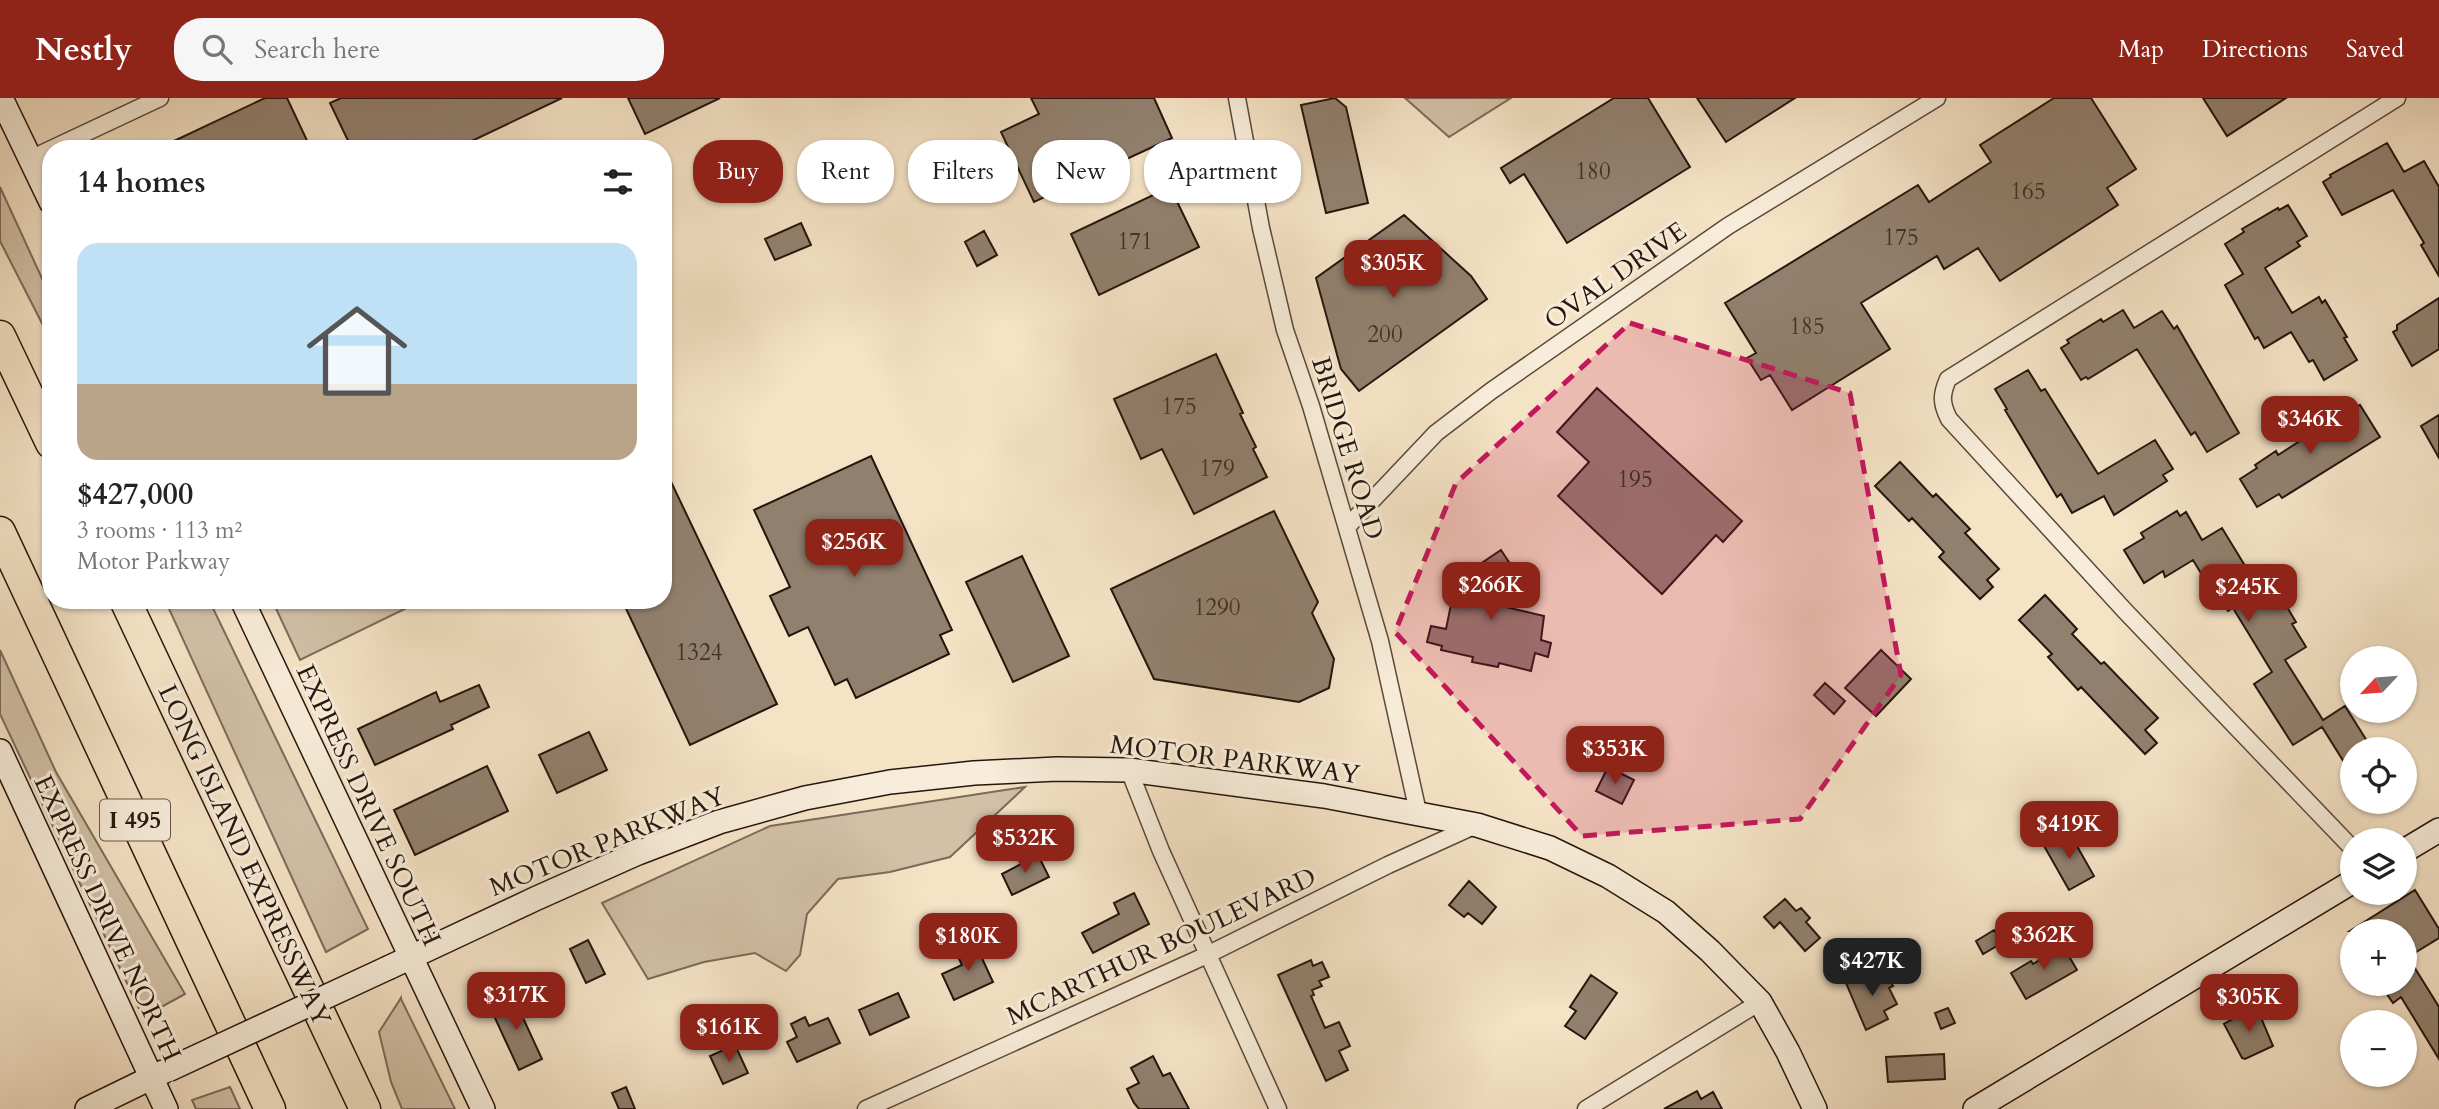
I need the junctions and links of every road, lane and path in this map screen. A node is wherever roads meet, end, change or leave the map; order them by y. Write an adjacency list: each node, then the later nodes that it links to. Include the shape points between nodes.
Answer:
1 (1, 98): 8 (main road)
2 (160, 98): 6 (street)
3 (1237, 98): 12 (street, BRIDGE ROAD, via 1284,330)
4 (1937, 98): 12 (street, OVAL DRIVE, via 1728,226 1491,391 1437,433)
5 (2397, 98): 21 (street, via 1948,379 1942,391 1941,405 1949,419)
6 (70, 140)
7 (42, 153): 8 (street)
8 (30, 159): 9 (main road)
9 (42, 184)
10 (0, 336): 11 (highway)
11 (42, 424)
12 (1347, 527): 18 (street, BRIDGE ROAD, via 1380,641)
13 (0, 532): 30 (highway, I 495)
14 (129, 609): 31 (highway, LONG ISLAND EXPRESSWAY)
15 (246, 609): 25 (main road, EXPRESS DRIVE SOUTH)
16 (0, 751): 27 (main road, EXPRESS DRIVE NORTH)
17 (1129, 770): 18 (main road, MOTOR PARKWAY); 24 (street); 25 (main road, MOTOR PARKWAY, via 974,773 805,798 719,822 638,853)
18 (1418, 812): 19 (main road, MOTOR PARKWAY)
19 (1477, 825): 24 (street, MCARTHUR BOULEVARD); 26 (main road, MOTOR PARKWAY, via 1550,848 1608,876 1666,912)
20 (2439, 831): 22 (main road)
21 (2340, 835)
22 (2417, 844)
23 (2340, 889): 37 (main road)
24 (1207, 955): 33 (street, MCARTHUR BOULEVARD); 34 (street)
25 (400, 962): 27 (main road, MOTOR PARKWAY, bridge); 32 (main road, EXPRESS DRIVE SOUTH, via 450,1038)
26 (1760, 1002): 35 (street); 36 (main road, MOTOR PARKWAY)
27 (160, 1074): 28 (main road, MOTOR PARKWAY); 29 (main road, EXPRESS DRIVE NORTH)
28 (88, 1109)
29 (166, 1109)
30 (270, 1109)
31 (365, 1109)
32 (483, 1109)
33 (866, 1109)
34 (1278, 1109)
35 (1586, 1109)
36 (1815, 1109)
37 (1975, 1109)

